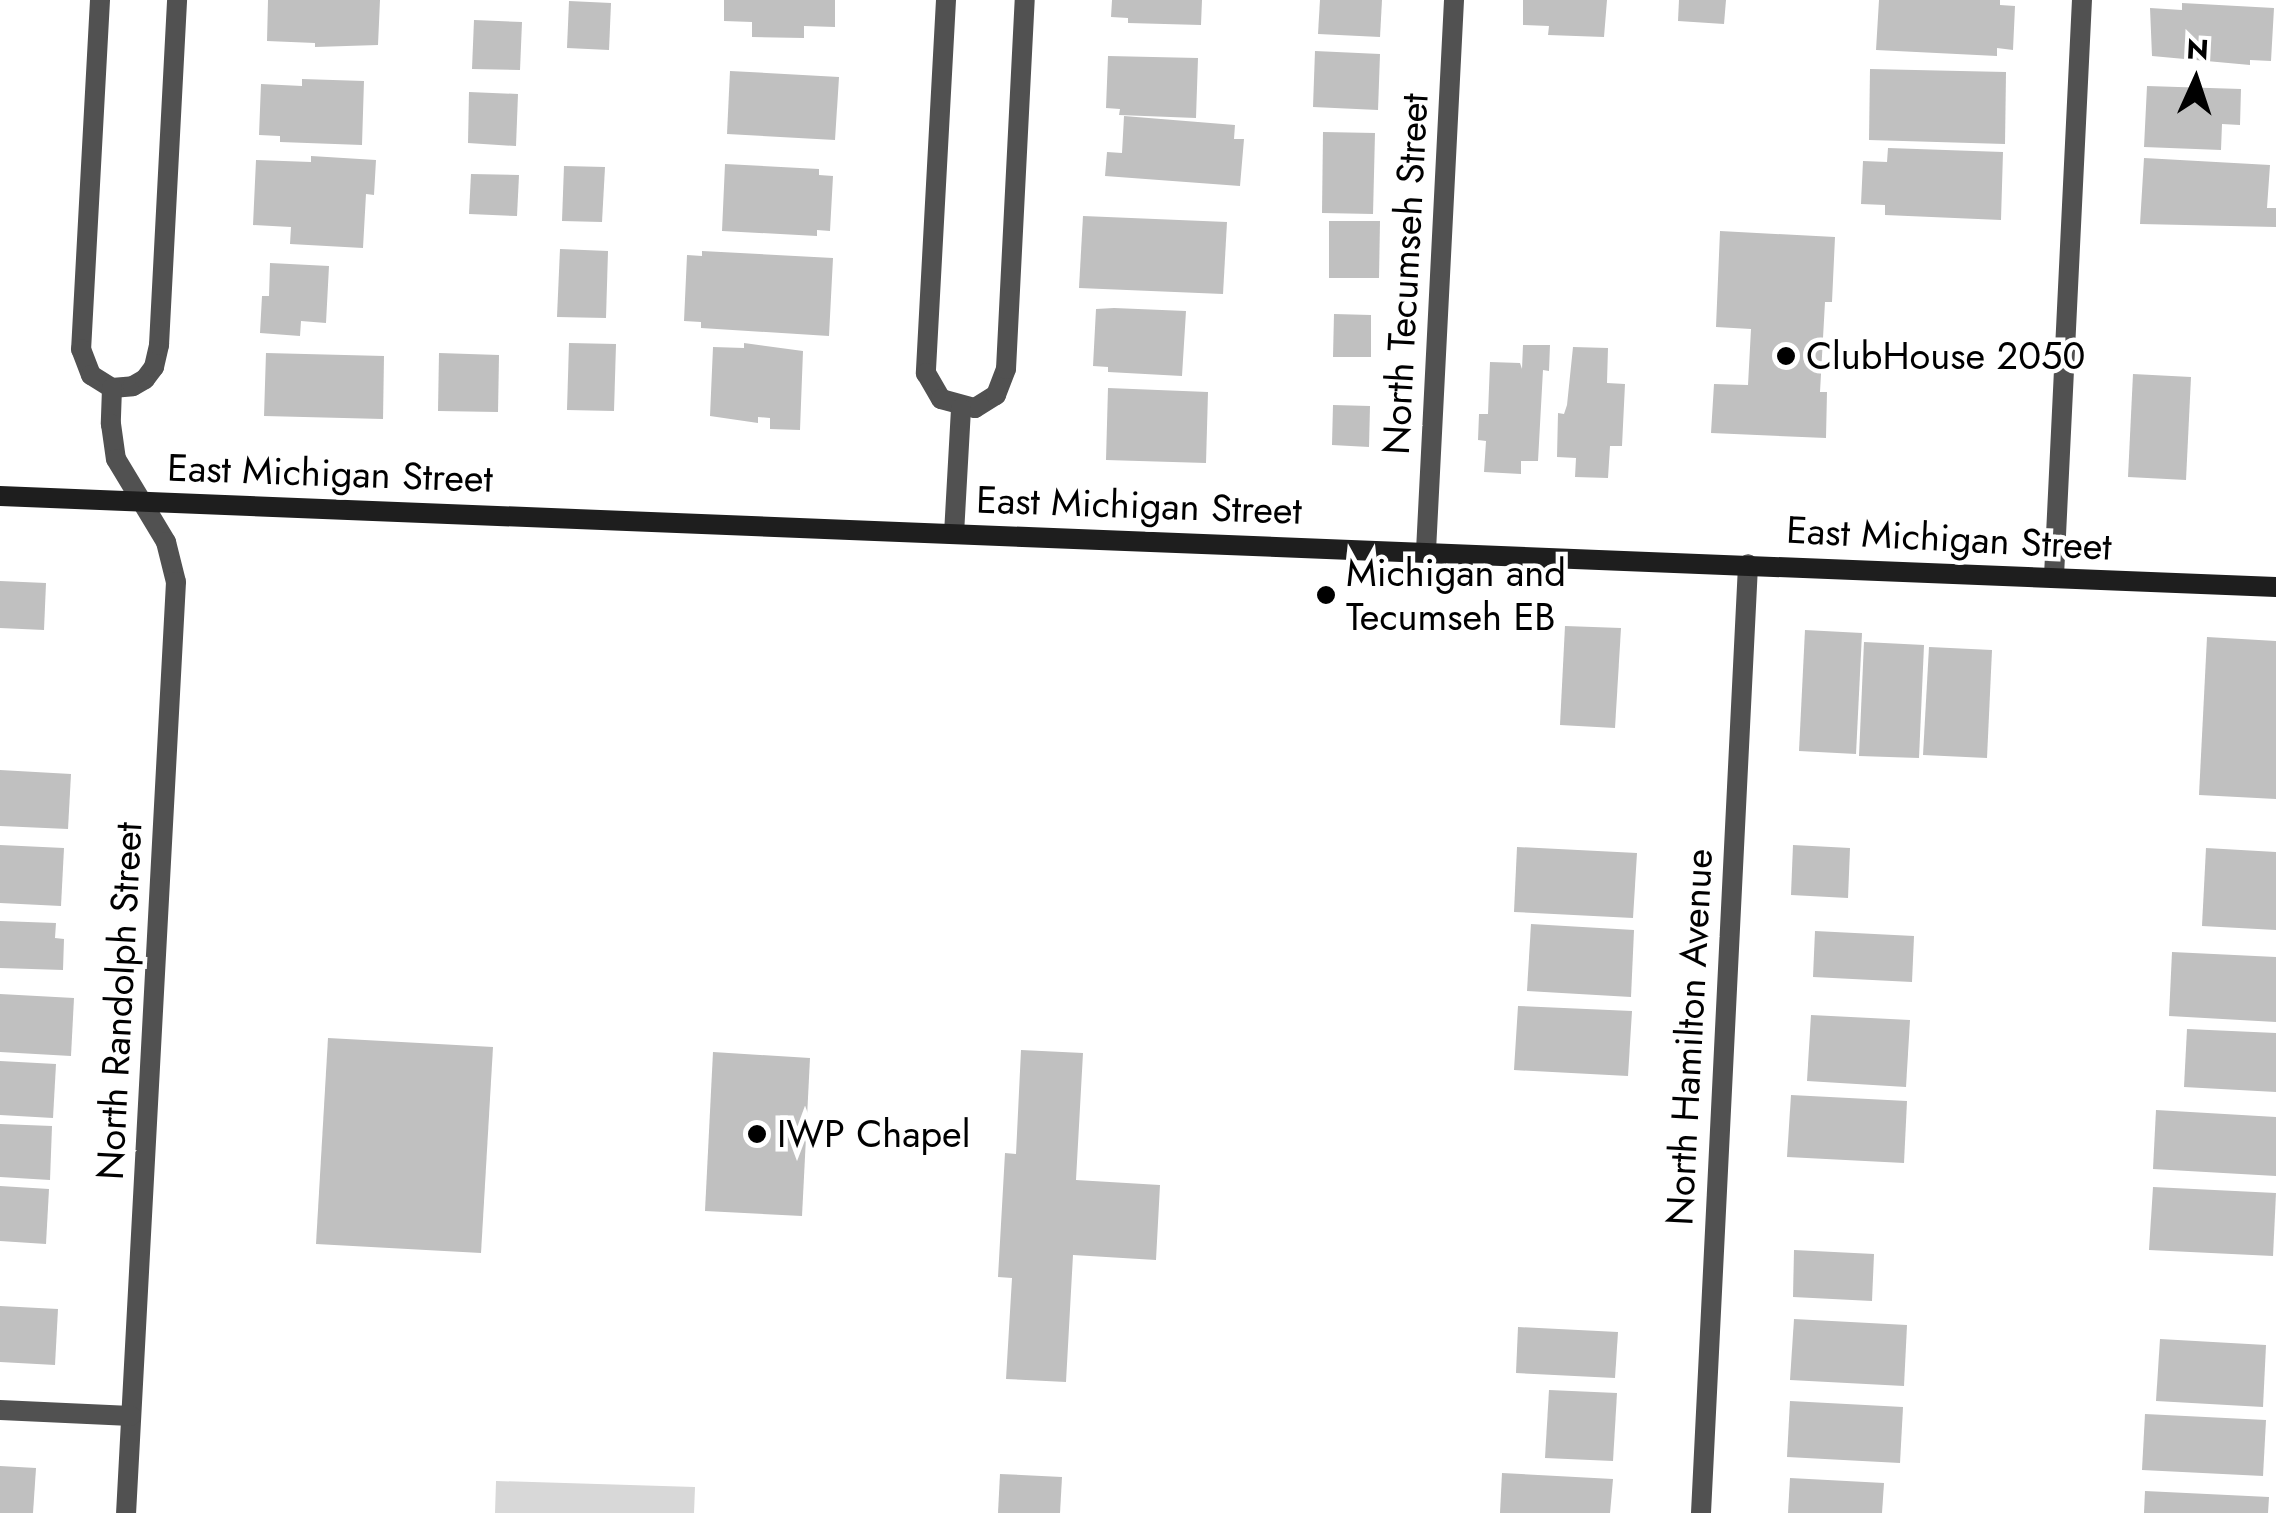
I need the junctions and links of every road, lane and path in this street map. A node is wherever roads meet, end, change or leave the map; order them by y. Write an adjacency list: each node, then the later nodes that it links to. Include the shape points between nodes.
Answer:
1 (100, 0): 7 (street, via 81,350 91,376)
2 (177, 0): 7 (street, via 159,345 145,379)
3 (946, 0): 8 (street, via 926,372 940,400)
4 (1026, 0): 8 (street, via 1006,369 988,402)
5 (1454, 0): 12 (street, North Tecumseh Street)
6 (2082, 0): 14 (street)
7 (112, 388): 10 (street, North Randolph Street, via 116,459)
8 (961, 408): 11 (street)
9 (0, 496): 10 (main road, East Michigan Street)
10 (140, 502): 11 (main road, East Michigan Street); 17 (street, North Randolph Street, via 166,542 176,582)
11 (954, 534): 12 (main road, East Michigan Street)
12 (1426, 551): 13 (main road, East Michigan Street)
13 (1748, 564): 14 (main road, East Michigan Street); 19 (street, North Hamilton Avenue)
14 (2054, 576): 15 (main road, East Michigan Street)
15 (2276, 587)
16 (0, 1410): 17 (street)
17 (131, 1416): 18 (street, North Randolph Street)
18 (126, 1513)
19 (1701, 1513)

